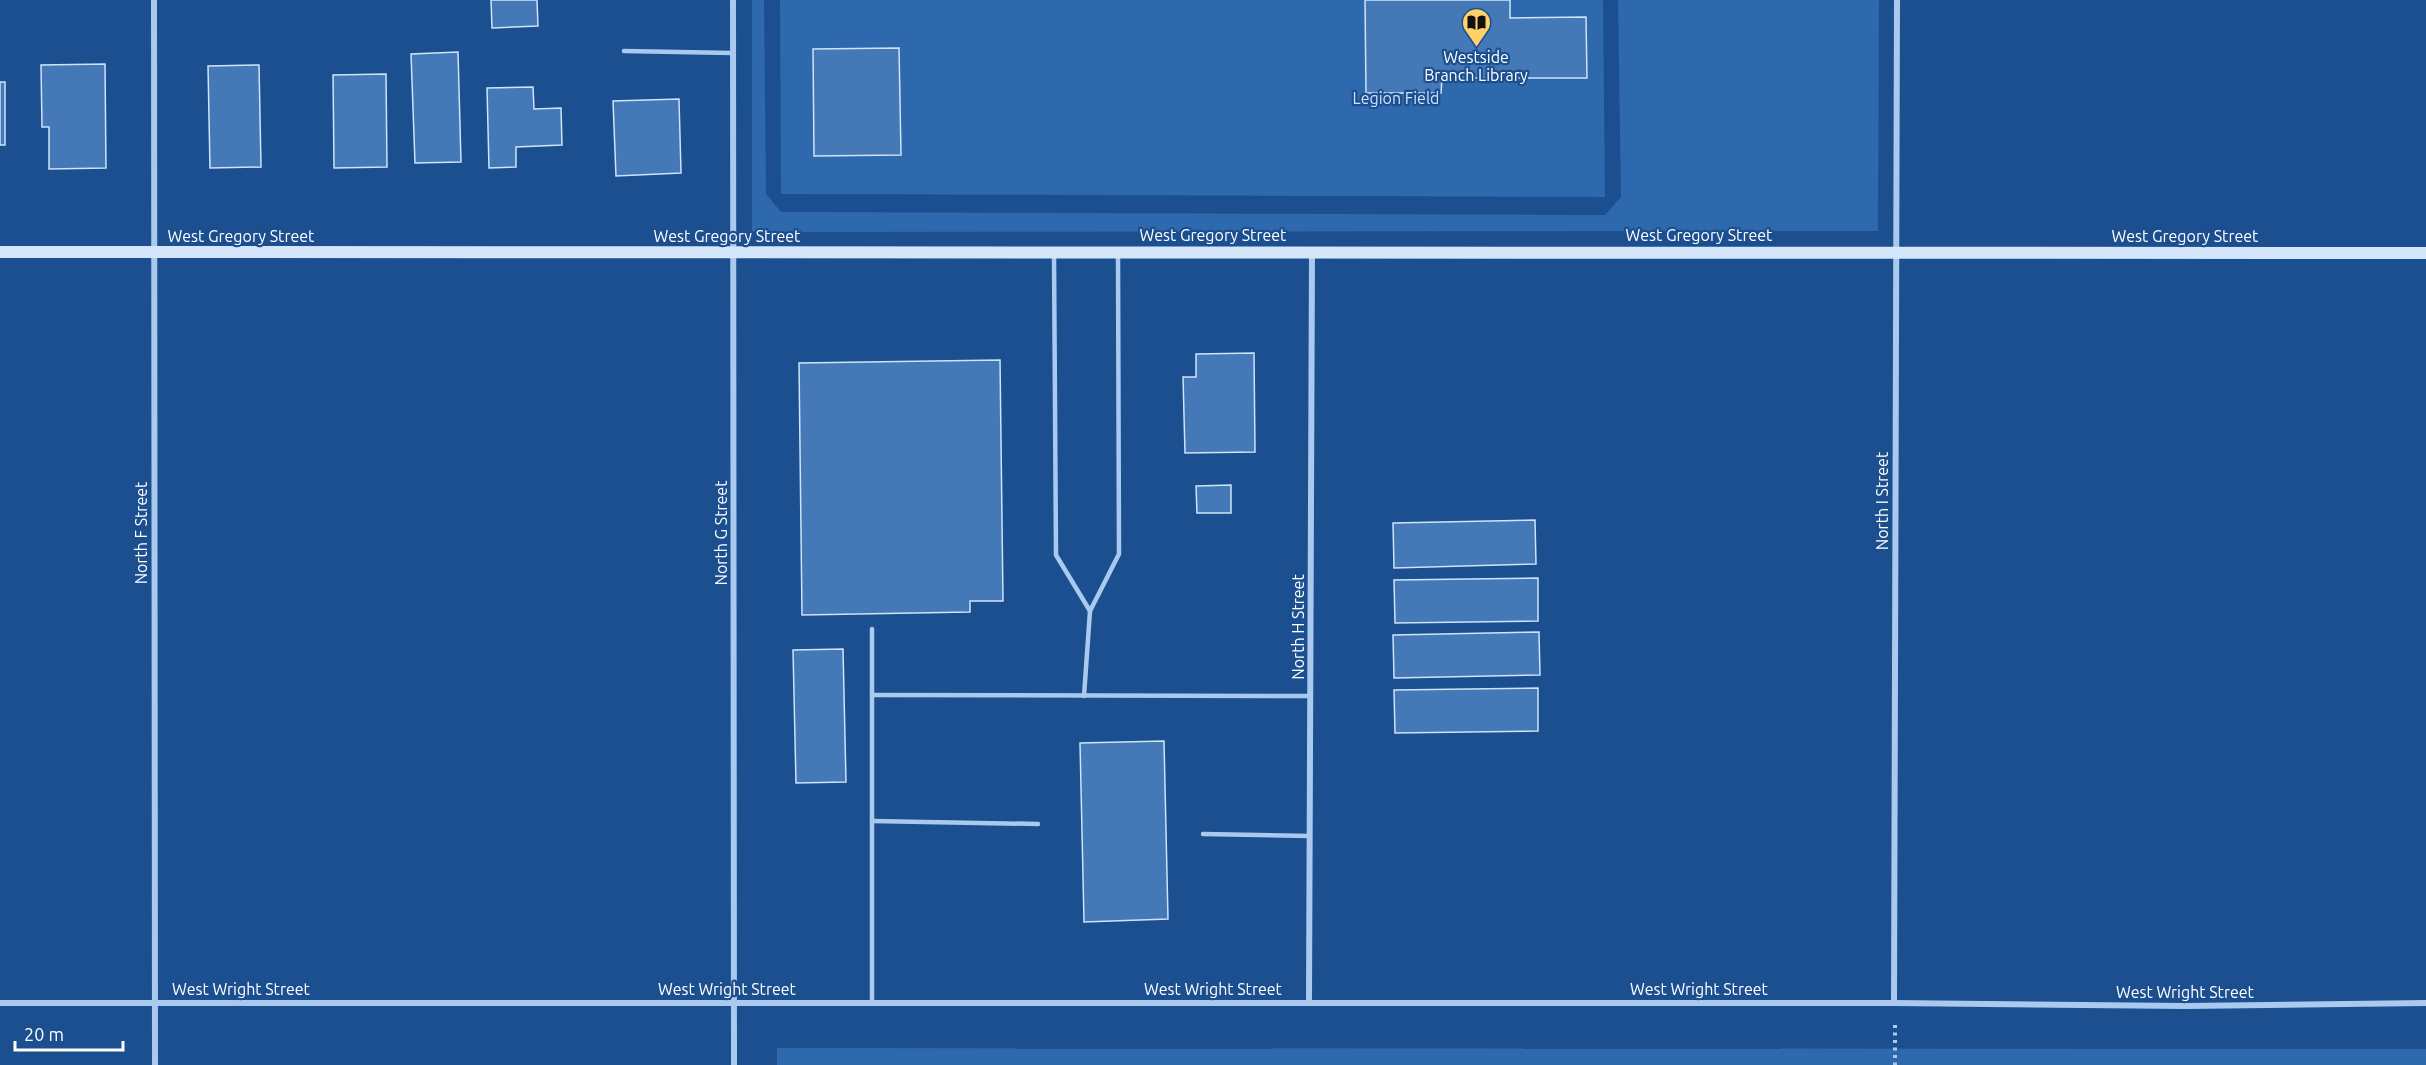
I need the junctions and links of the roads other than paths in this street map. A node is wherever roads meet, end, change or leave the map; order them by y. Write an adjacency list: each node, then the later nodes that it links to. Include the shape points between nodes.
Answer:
1 (154, 0): 9 (street, North F Street)
2 (733, 0): 5 (street, North G Street)
3 (1897, 0): 12 (street, North I Street)
4 (624, 51): 5 (lane)
5 (734, 53): 10 (street, North G Street)
6 (1118, 251): 7 (street, West Gregory Street); 11 (street, West Gregory Street); 14 (lane, via 1119,555)
7 (1312, 251): 12 (street, West Gregory Street); 18 (street, North H Street)
8 (0, 252): 9 (street, West Gregory Street)
9 (154, 252): 10 (street, West Gregory Street); 25 (street, North F Street)
10 (734, 252): 11 (street, West Gregory Street); 26 (street, North G Street)
11 (1054, 252): 14 (lane, via 1056,555)
12 (1897, 252): 13 (street, West Gregory Street); 28 (street, North I Street)
13 (2426, 253)
14 (1090, 611): 17 (lane)
15 (872, 629): 16 (lane)
16 (872, 695): 17 (lane); 19 (lane)
17 (1084, 696): 18 (lane)
18 (1311, 696): 22 (street, North H Street)
19 (872, 821): 20 (lane); 27 (lane)
20 (1038, 824)
21 (1203, 834): 22 (lane)
22 (1310, 836): 23 (street, North H Street)
23 (1309, 1002): 27 (street, West Wright Street); 28 (street, West Wright Street)
24 (0, 1003): 25 (street, West Wright Street)
25 (155, 1003): 26 (street, West Wright Street); 30 (street, North F Street)
26 (734, 1003): 27 (street, West Wright Street); 31 (street, North G Street)
27 (872, 1003)
28 (1894, 1003): 29 (street, West Wright Street)
29 (2426, 1004)
30 (155, 1065)
31 (734, 1065)

